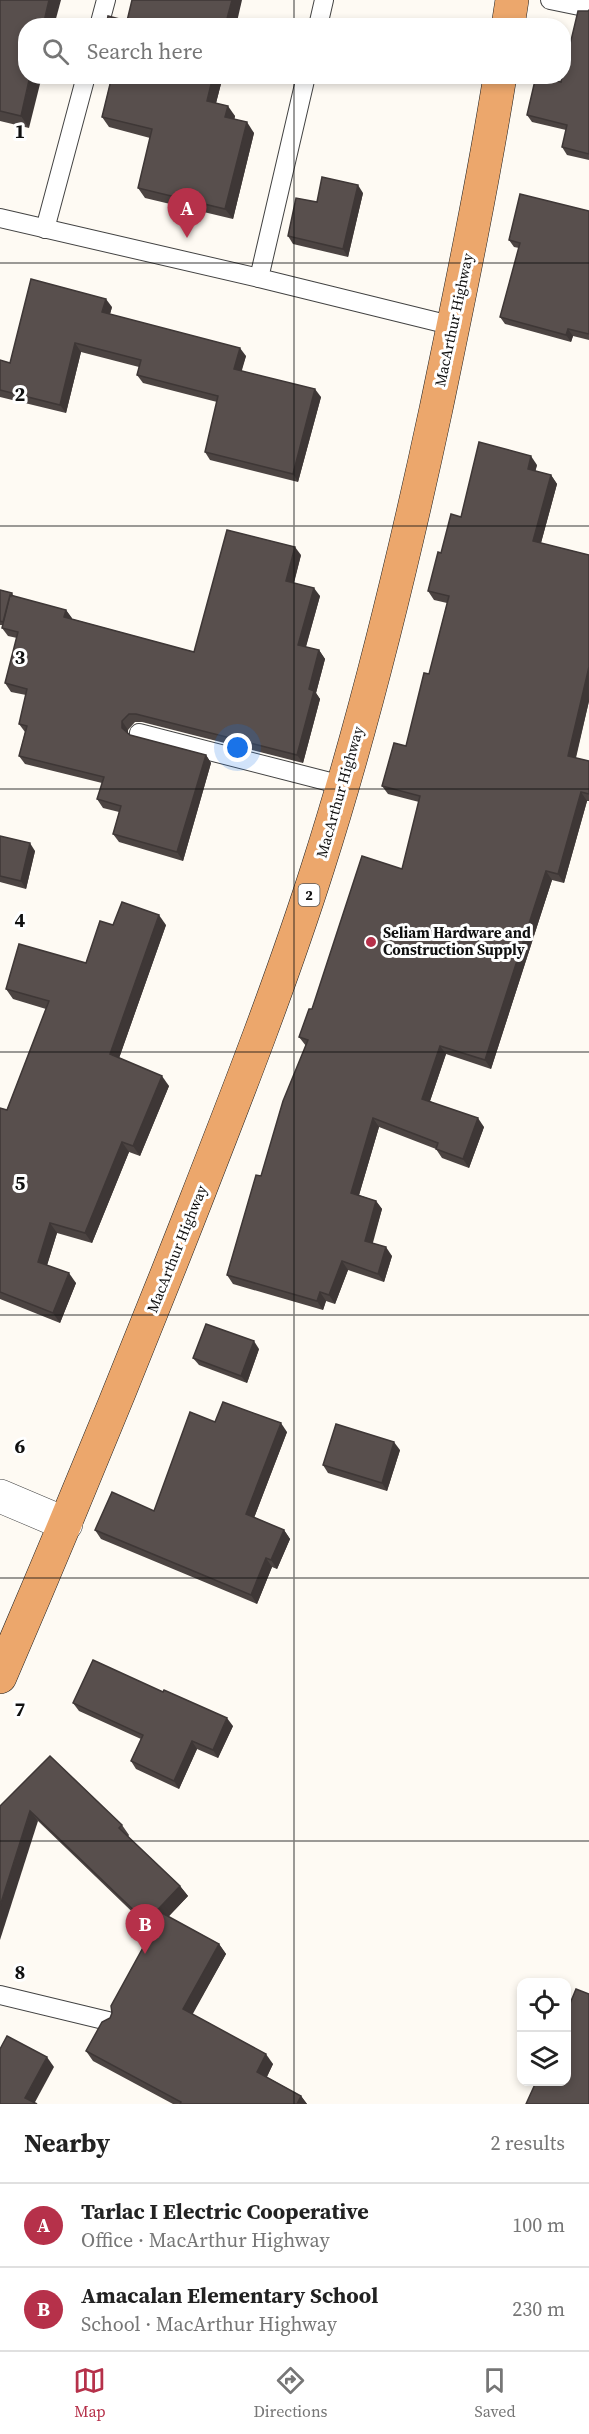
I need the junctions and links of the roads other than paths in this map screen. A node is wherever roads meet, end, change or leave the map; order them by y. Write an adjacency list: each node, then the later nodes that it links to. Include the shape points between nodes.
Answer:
1 (106, 0): 6 (lane)
2 (324, 0): 7 (lane)
3 (512, 0): 8 (highway)
4 (550, 0): 5 (lane)
5 (589, 8)
6 (101, 18)
7 (320, 18)
8 (509, 18)
9 (84, 84): 13 (lane)
10 (304, 84): 14 (lane)
11 (499, 84): 15 (highway, MacArthur Highway / 2)
12 (0, 218): 13 (lane)
13 (45, 229): 14 (lane)
14 (259, 278): 15 (lane)
15 (454, 326): 17 (highway, MacArthur Highway / 2, via 412,525)
16 (139, 733): 17 (lane)
17 (342, 785): 19 (highway, MacArthur Highway / 2, via 282,975)
18 (0, 1496): 19 (street)
19 (66, 1524): 20 (highway, MacArthur Highway / 2)
20 (0, 1677)
21 (0, 1995): 22 (lane)
22 (108, 2022)

